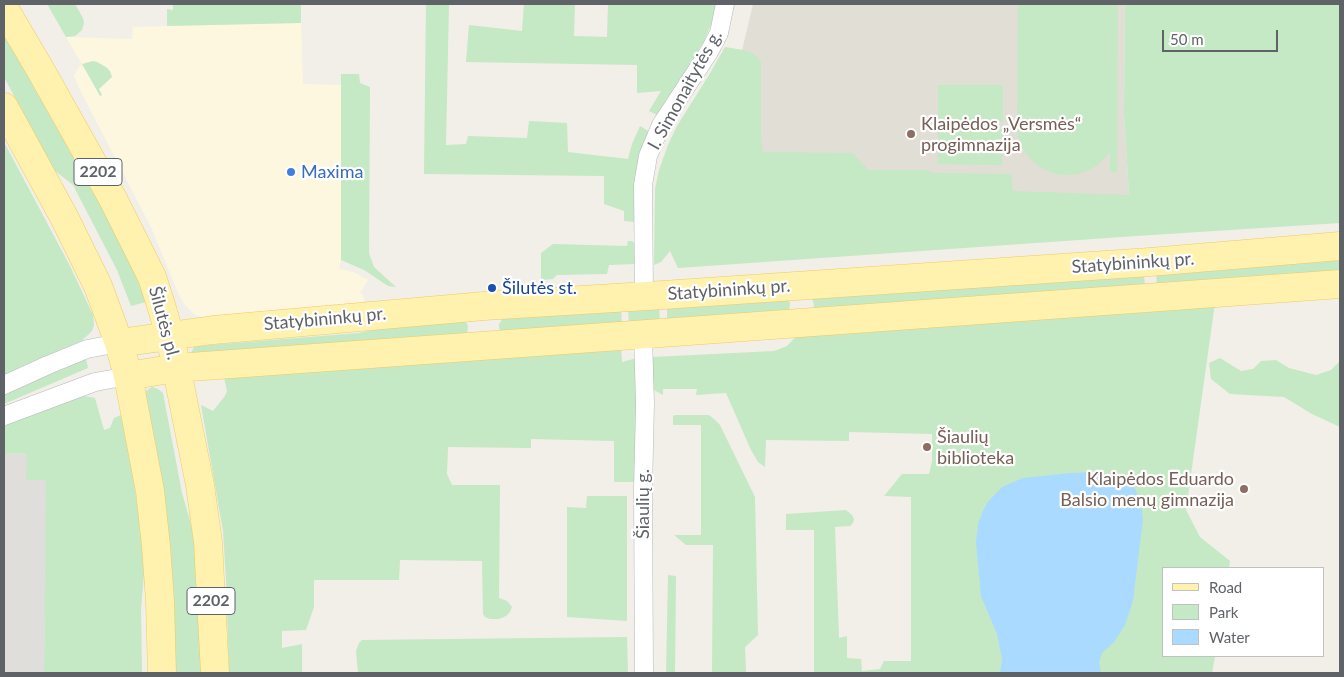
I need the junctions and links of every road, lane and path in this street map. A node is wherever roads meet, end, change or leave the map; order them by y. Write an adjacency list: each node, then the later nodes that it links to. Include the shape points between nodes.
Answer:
1 (725, 4): 7 (street, I. Simonaitytės g., via 719,33 710,52 661,125 648,156 643,185)
2 (4, 8): 11 (main road, Šilutės pl. / 2202, via 113,199 152,277)
3 (4, 107): 12 (main road, 2202, via 98,286)
4 (1340, 246): 6 (main road, Statybininkų pr.)
5 (1340, 284): 9 (main road, Statybininkų pr.)
6 (798, 286): 7 (main road, Statybininkų pr.); 9 (main road, via 808,303 807,313)
7 (644, 296): 8 (main road, Statybininkų pr.)
8 (484, 306): 11 (main road, Statybininkų pr.); 13 (main road, via 476,316 474,327 477,337)
9 (800, 323): 10 (main road, Statybininkų pr.)
10 (643, 334): 13 (main road, Statybininkų pr.); 20 (street, Šiaulių g.)
11 (170, 336): 12 (main road, Statybininkų pr.); 14 (main road, Šilutės pl. / 2202)
12 (119, 343): 15 (main road, 2202); 16 (street, via 87,350)
13 (486, 346): 14 (main road, Statybininkų pr.)
14 (176, 368): 15 (main road, Statybininkų pr.); 19 (main road, Šilutės pl. / 2202, via 206,528)
15 (128, 376): 17 (street, via 95,382); 18 (main road, 2202, via 150,491 160,601)
16 (4, 384)
17 (4, 416)
18 (162, 673)
19 (215, 673)
20 (644, 673)

